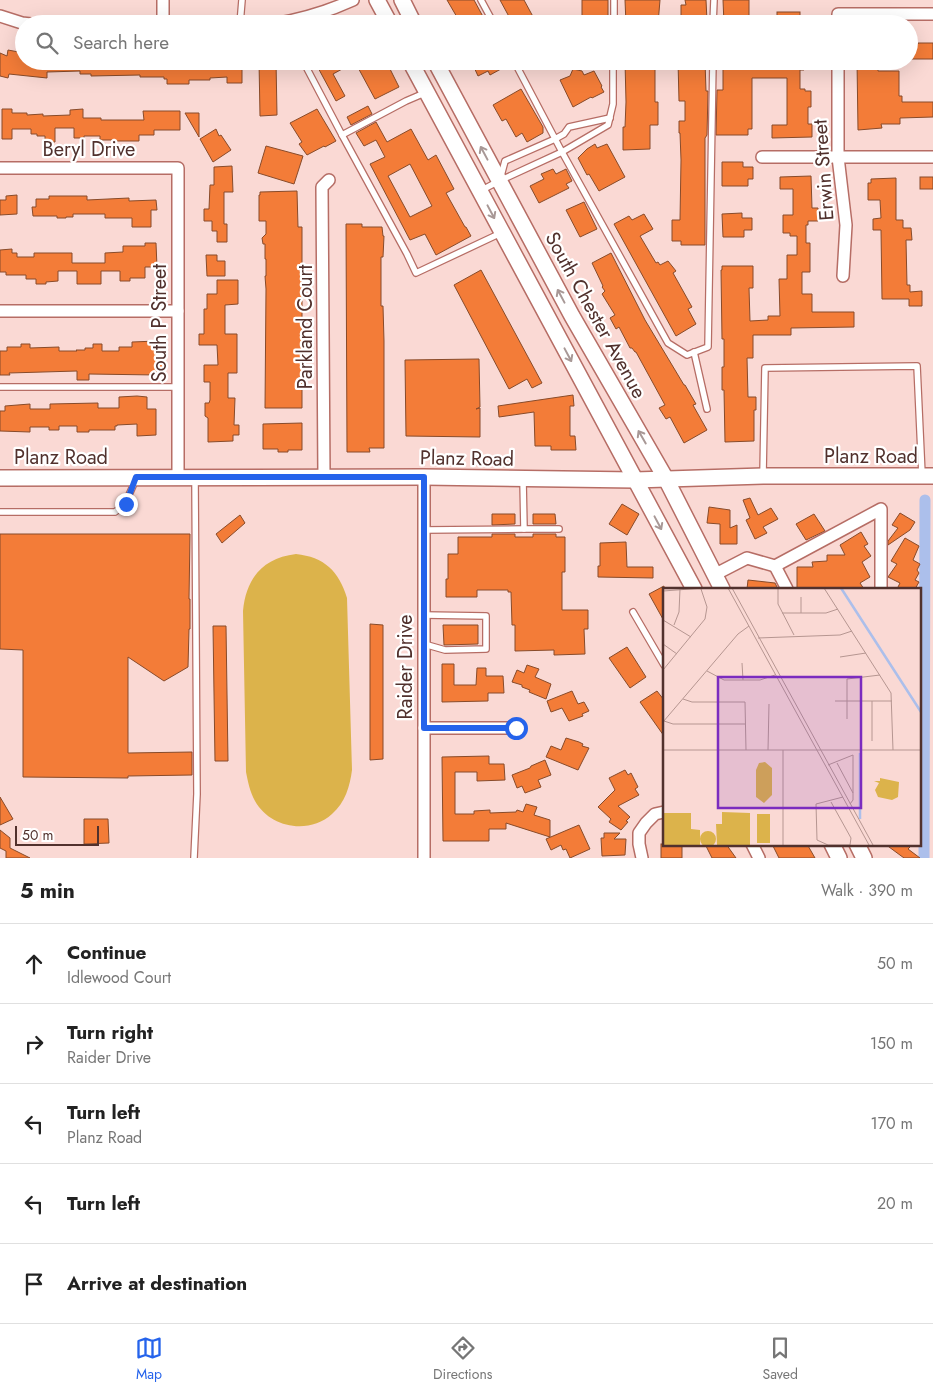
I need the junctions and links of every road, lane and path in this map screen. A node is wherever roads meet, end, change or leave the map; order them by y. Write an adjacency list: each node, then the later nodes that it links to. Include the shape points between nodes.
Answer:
1 (163, 0): 10 (street)
2 (242, 0): 11 (lane)
3 (353, 0): 12 (street)
4 (377, 0): 13 (main road)
5 (402, 0): 14 (main road)
6 (481, 0): 15 (lane)
7 (614, 0): 16 (lane)
8 (714, 0): 17 (lane)
9 (933, 14): 18 (street)
10 (163, 15)
11 (241, 15)
12 (316, 15)
13 (385, 15)
14 (410, 15)
15 (489, 15)
16 (614, 15)
17 (713, 15)
18 (914, 15)
19 (0, 16): 20 (street)
20 (15, 20)
21 (308, 70): 30 (lane)
22 (415, 70): 28 (main road)
23 (440, 70): 39 (main road, South Chester Avenue, one-way to 23)
24 (519, 70): 31 (lane)
25 (614, 70): 29 (lane)
26 (713, 70): 45 (lane, via 708,347)
27 (838, 70): 35 (street, Erwin Street)
28 (426, 92): 30 (lane); 40 (main road)
29 (610, 118): 31 (lane, via 569,127); 32 (lane, via 608,124)
30 (342, 135): 41 (lane, via 416,273)
31 (556, 139): 32 (lane); 39 (lane, via 505,161)
32 (562, 152): 39 (lane); 45 (lane, via 668,342 687,355)
33 (933, 156): 35 (street)
34 (762, 157): 35 (street)
35 (838, 157): 42 (street, Erwin Street, via 846,225)
36 (0, 168): 37 (street, Beryl Drive)
37 (178, 168): 44 (street, South P Street)
38 (329, 180): 54 (street, Parkland Court, via 322,187)
39 (499, 180): 40 (lane); 58 (main road, South Chester Avenue, one-way to 39, via 572,316)
40 (480, 191): 41 (main road, one-way to 41)
41 (502, 232): 59 (main road, one-way to 59)
42 (843, 276)
43 (0, 311): 44 (street)
44 (178, 311): 46 (street, South P Street)
45 (694, 352): 48 (lane)
46 (178, 387): 47 (lane); 52 (street, South P Street)
47 (0, 388)
48 (707, 409)
49 (763, 476): 50 (main road, Planz Road); 50 (lane, via 765,368 917,366); 58 (main road, Planz Road)
50 (927, 476)
51 (136, 477): 52 (main road, Planz Road); 56 (main road, Planz Road); 60 (lane, via 126,504 115,512)
52 (178, 477): 53 (main road, Planz Road)
53 (195, 477): 54 (main road, Planz Road); 80 (lane, via 197,794)
54 (324, 477): 55 (main road, Planz Road)
55 (424, 477): 57 (main road, Planz Road); 63 (street, Raider Drive)
56 (0, 478)
57 (523, 478): 59 (main road, Planz Road); 61 (lane)
58 (666, 479): 59 (main road, Planz Road); 65 (main road, South Chester Avenue)
59 (635, 480): 66 (main road, one-way to 66)
60 (0, 512)
61 (524, 529): 62 (lane); 63 (lane)
62 (559, 529)
63 (424, 530): 71 (street, Raider Drive)
64 (775, 566): 65 (street, via 747,558); 68 (street); 69 (street, via 881,509)
65 (714, 575): 67 (main road, South Chester Avenue)
66 (693, 588)
67 (721, 588)
68 (786, 588)
69 (881, 588)
70 (633, 612): 73 (lane)
71 (424, 616): 72 (street, Raider Drive); 72 (lane, via 486,616 486,649 445,650)
72 (424, 644): 74 (street, Raider Drive)
73 (663, 663)
74 (424, 728): 75 (street); 81 (street, Raider Drive)
75 (516, 728)
76 (663, 812): 82 (street, via 655,814 639,833)
77 (753, 846): 83 (street)
78 (833, 846): 84 (main road)
79 (858, 846): 85 (main road)
80 (194, 858)
81 (424, 858)
82 (642, 858)
83 (759, 858)
84 (840, 858)
85 (864, 858)

